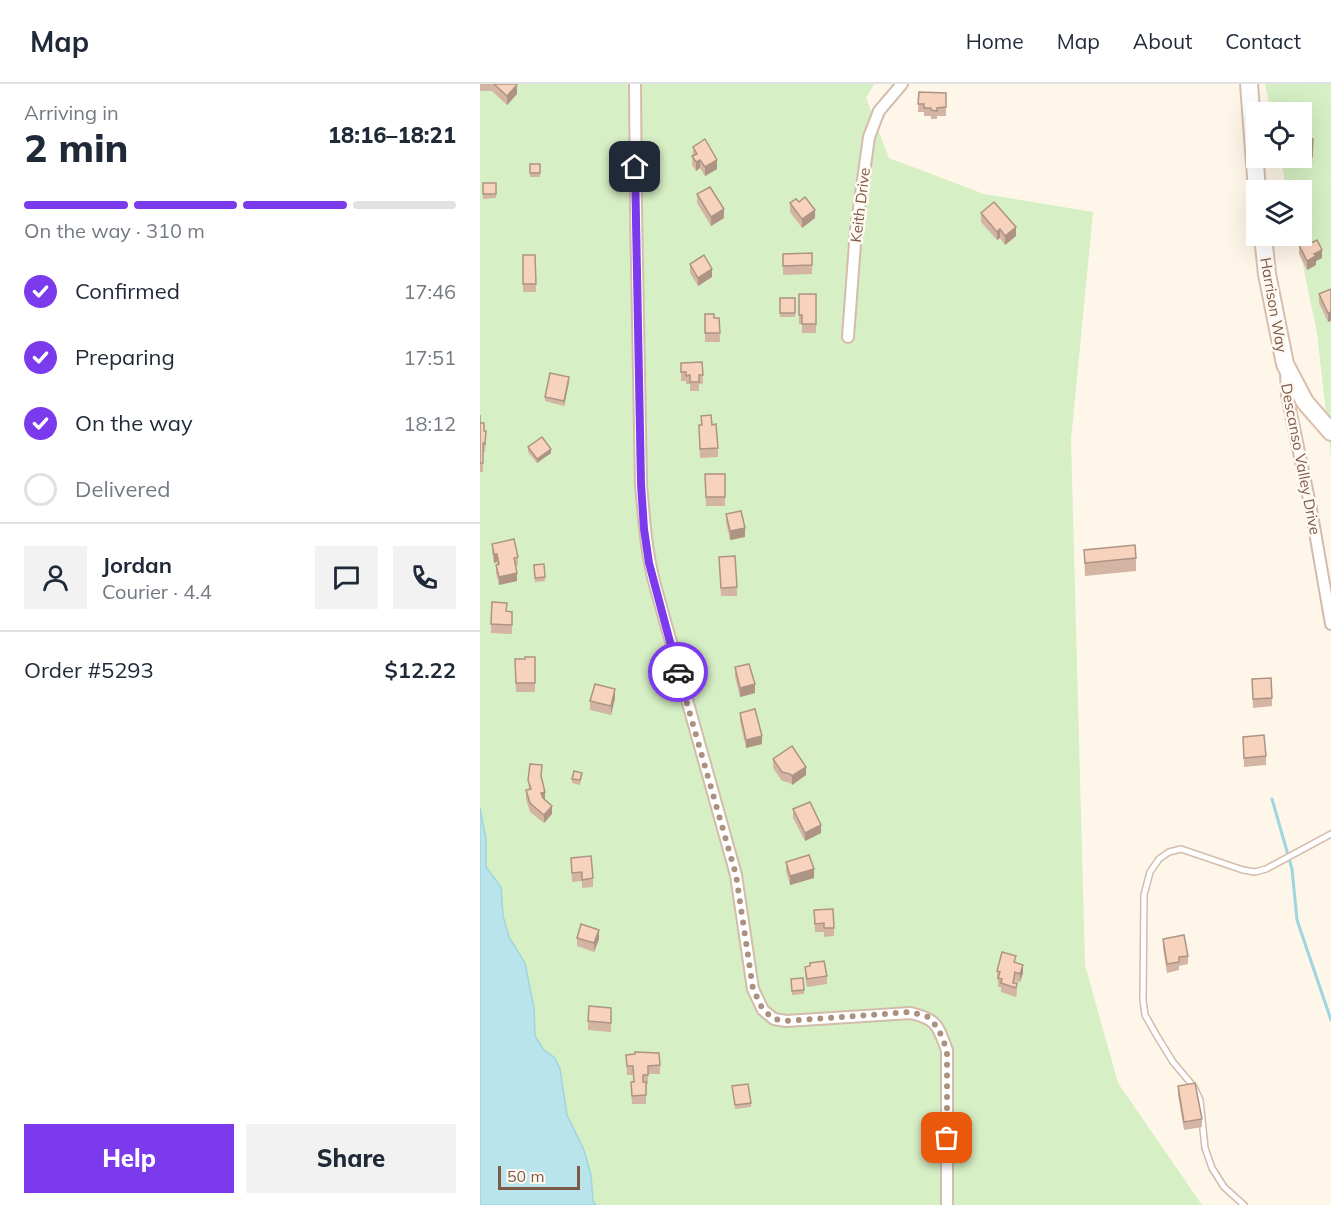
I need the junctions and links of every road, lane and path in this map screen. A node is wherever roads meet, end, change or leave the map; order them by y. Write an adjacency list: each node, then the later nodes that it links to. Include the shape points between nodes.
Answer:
1 (635, 84): 11 (street, via 641,472 646,540 649,563 736,875 753,989 763,1010 774,1019 911,1012 928,1017 938,1028 947,1050)
2 (902, 84): 6 (street, Keith Drive, via 879,111 869,137 856,230)
3 (1249, 84): 4 (street)
4 (1256, 180)
5 (1264, 246): 7 (street, Harrison Way)
6 (848, 337)
7 (1285, 364): 8 (street, Harrison Way, via 1305,402); 9 (street, Descanso Valley Drive, via 1287,395)
8 (1331, 432)
9 (1331, 624)
10 (1331, 834): 12 (lane, via 1255,872 1181,849 1169,852 1150,872 1144,895 1145,1015 1200,1100 1205,1148 1212,1168 1224,1188)
11 (947, 1205)
12 (1244, 1205)

